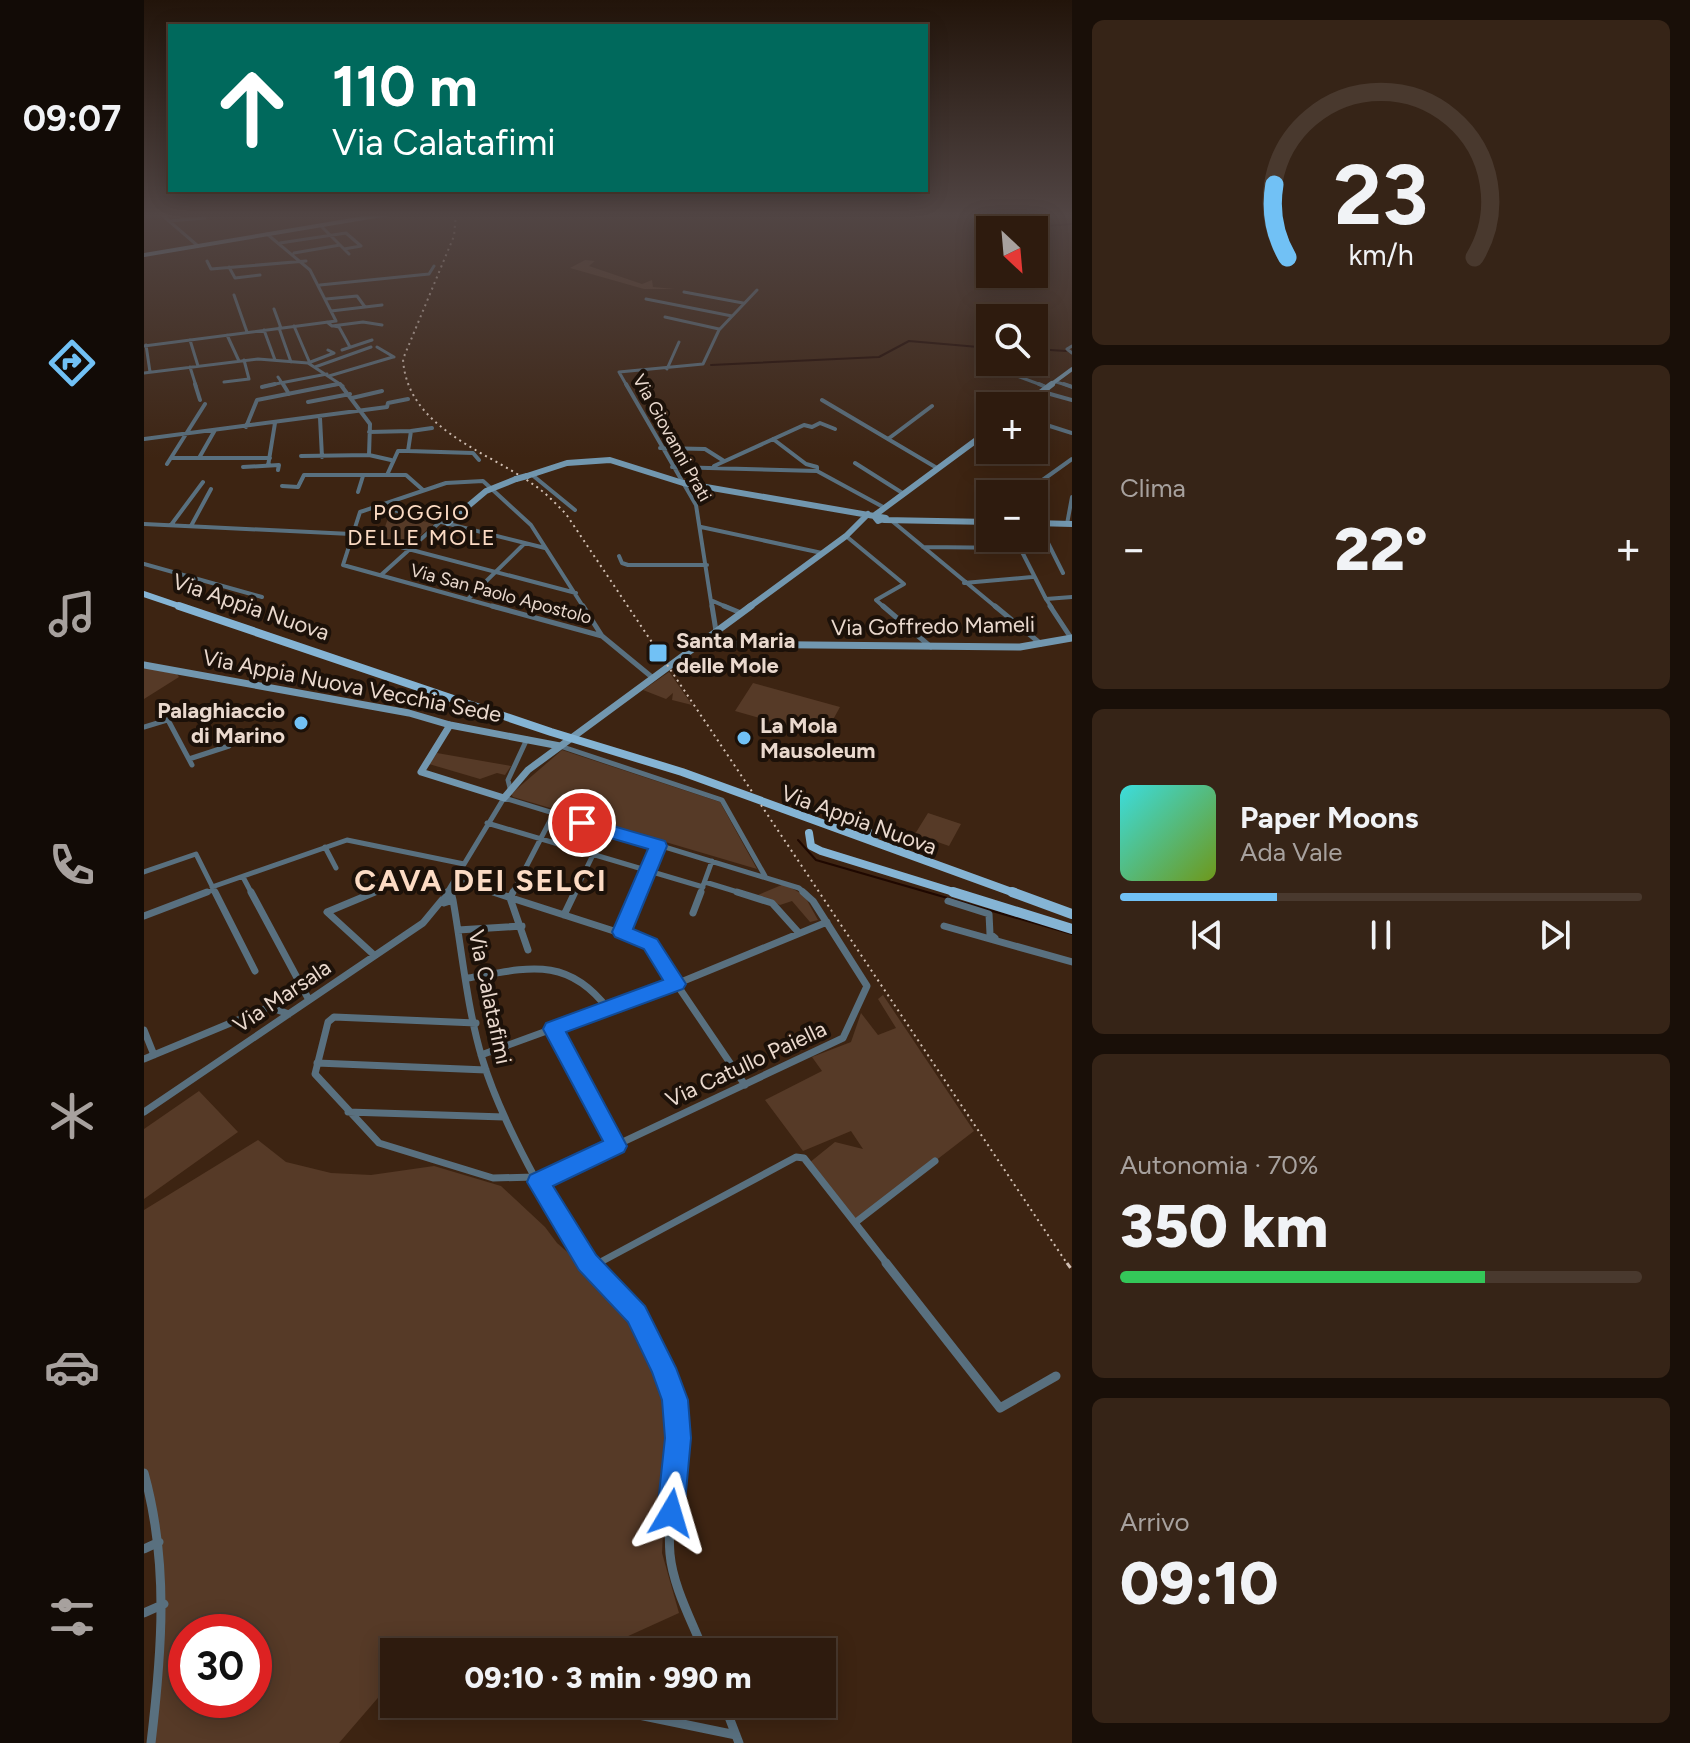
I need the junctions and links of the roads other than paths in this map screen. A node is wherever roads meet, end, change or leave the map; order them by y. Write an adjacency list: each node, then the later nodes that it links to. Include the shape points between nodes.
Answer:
1 (234, 295): 20 (street)
2 (324, 295): 5 (street)
3 (702, 295): 7 (street)
4 (751, 295): 7 (street, Via Giovanni Prati)
5 (326, 299): 9 (street, via 357,296); 11 (street)
6 (646, 299): 12 (street)
7 (743, 303): 12 (street, Via Giovanni Prati)
8 (382, 305): 9 (street)
9 (365, 307): 11 (street)
10 (274, 309): 17 (street)
11 (331, 311): 14 (street, via 336,321)
12 (732, 316): 18 (street, Via Giovanni Prati)
13 (665, 317): 18 (street)
14 (330, 324): 15 (street); 16 (street); 27 (street, via 339,327)
15 (382, 325)
16 (294, 326): 17 (street); 34 (street)
17 (280, 328): 19 (street); 33 (street)
18 (719, 329): 38 (street, Via Giovanni Prati, via 706,362)
19 (264, 330): 20 (street); 32 (street)
20 (247, 332): 21 (street)
21 (227, 335): 22 (street); 31 (street)
22 (190, 340): 25 (street); 35 (street)
23 (679, 342): 38 (street, Via Giovanni Prati)
24 (373, 345): 27 (street); 37 (street); 42 (street, via 394,358)
25 (145, 346): 40 (street)
26 (1072, 346): 30 (street, via 1067,349)
27 (350, 347): 29 (street)
28 (328, 350): 34 (street, via 334,353)
29 (342, 350)
30 (1072, 353)
31 (242, 360): 32 (street); 35 (street); 45 (street, via 249,379)
32 (275, 360): 33 (street)
33 (291, 362): 34 (street)
34 (308, 362): 37 (street)
35 (198, 366): 36 (street)
36 (190, 367): 40 (street); 72 (street, via 202,402)
37 (315, 367): 42 (street)
38 (667, 369): 77 (street, Via Giovanni Prati, via 619,372)
39 (1072, 369): 47 (street)
40 (150, 372): 41 (street)
41 (144, 373)
42 (328, 375): 46 (street); 48 (street)
43 (1014, 376): 51 (street)
44 (278, 377): 46 (street)
45 (224, 382)
46 (282, 382): 49 (street); 54 (street)
47 (1056, 382): 50 (street); 51 (street)
48 (340, 384): 54 (street); 55 (street)
49 (262, 387)
50 (1072, 387)
51 (1046, 390): 53 (street); 58 (street)
52 (382, 391): 55 (street)
53 (1043, 392)
54 (289, 394): 65 (street, via 257,400)
55 (351, 396): 59 (street); 61 (street)
56 (408, 399): 61 (street)
57 (822, 400): 75 (street)
58 (1072, 400)
59 (308, 402)
60 (932, 406): 75 (street)
61 (360, 412): 62 (street); 70 (street, via 370,424)
62 (320, 418): 63 (street); 81 (street)
63 (275, 423): 65 (street); 84 (street)
64 (1048, 425): 71 (street)
65 (246, 427): 68 (street)
66 (432, 428): 69 (street)
67 (835, 429): 74 (street, via 820,423 804,425)
68 (215, 430): 72 (street); 83 (street)
69 (411, 431): 70 (street); 78 (street)
70 (369, 432): 79 (street)
71 (1072, 433)
72 (186, 434): 73 (street); 82 (street)
73 (144, 439)
74 (773, 439): 88 (street); 92 (street)
75 (888, 439): 96 (street)
76 (976, 440): 96 (street)
77 (660, 448): 88 (street, via 705,449); 95 (street, Via Giovanni Prati)
78 (408, 451): 86 (street, via 398,451); 87 (street, via 473,453)
79 (369, 455): 81 (street); 86 (street)
80 (301, 456): 81 (street)
81 (322, 457)
82 (171, 458): 83 (street); 90 (street)
83 (199, 458): 84 (street)
84 (270, 458): 91 (street)
85 (1072, 459): 102 (street)
86 (391, 460): 98 (street)
87 (479, 460)
88 (724, 461): 94 (street)
89 (855, 463): 110 (street)
90 (167, 464)
91 (268, 466): 93 (street); 97 (street, via 279,465)
92 (805, 466): 94 (street); 114 (street)
93 (243, 467)
94 (712, 467): 95 (street)
95 (673, 468): 101 (street); 104 (street, Via Giovanni Prati)
96 (937, 468): 110 (street)
97 (278, 470)
98 (387, 475): 100 (street); 108 (street, via 408,475)
99 (529, 475): 101 (street, via 601,460); 106 (street, bridge); 113 (street)
100 (363, 476): 105 (street, via 304,475 298,487); 109 (street)
101 (665, 477): 104 (street)
102 (1043, 480)
103 (203, 482): 121 (street)
104 (683, 483): 114 (street); 123 (street, Via Giovanni Prati)
105 (282, 486)
106 (490, 488): 108 (street, via 476,479); 116 (street); 129 (street, via 525,518)
107 (211, 489): 122 (street)
108 (423, 490): 112 (street)
109 (358, 492)
110 (904, 494): 114 (street)
111 (1072, 497): 120 (street)
112 (373, 506): 116 (street); 124 (street, via 360,512)
113 (575, 510)
114 (881, 515): 115 (street); 119 (street); 119 (street); 128 (street)
115 (976, 520)
116 (444, 522): 126 (street); 131 (street)
117 (1048, 523): 120 (street)
118 (144, 524): 121 (street)
119 (860, 524): 125 (street)
120 (1069, 524)
121 (171, 525): 122 (street)
122 (191, 526): 124 (street)
123 (701, 527): 133 (street); 136 (street, Via Giovanni Prati)
124 (351, 534): 131 (street); 139 (street, Via San Paolo Apostolo, via 342,564)
125 (846, 536): 133 (street); 155 (street, via 904,584 876,600)
126 (525, 543): 129 (street); 137 (street)
127 (1048, 545): 138 (street)
128 (921, 547): 130 (street); 141 (street)
129 (545, 548): 143 (street)
130 (976, 548)
131 (410, 549): 137 (street); 139 (street)
132 (1021, 552): 140 (street)
133 (822, 553): 149 (street)
134 (619, 556): 136 (street, via 624,564)
135 (144, 564): 144 (street)
136 (707, 565): 148 (street, Via Giovanni Prati)
137 (496, 572): 143 (street); 146 (street)
138 (1063, 573)
139 (381, 575): 146 (street, Via San Paolo Apostolo)
140 (1032, 577): 141 (street); 147 (street)
141 (964, 583): 154 (street)
142 (144, 592): 162 (main road, Via Appia Nuova)
143 (576, 593): 151 (street)
144 (262, 597)
145 (1072, 597): 147 (street)
146 (468, 599): 151 (street, Via San Paolo Apostolo)
147 (1046, 599): 152 (street)
148 (713, 601): 149 (street); 150 (street, Via Giovanni Prati)
149 (741, 613): 150 (street)
150 (716, 631): 153 (street)
151 (602, 636): 157 (street)
152 (1072, 638): 154 (street, Via Goffredo Mameli)
153 (698, 644): 155 (street, Via Goffredo Mameli); 157 (street)
154 (1041, 644): 155 (street, Via Goffredo Mameli)
155 (931, 647)
156 (144, 665): 160 (street, Via Appia Nuova Vecchia Sede)
157 (653, 678): 162 (street)
158 (190, 713): 159 (street)
159 (168, 720): 161 (street); 165 (street, via 191,762)
160 (450, 725): 163 (street, Via Appia Nuova Vecchia Sede); 168 (street, via 421,772)
161 (144, 727)
162 (572, 738): 164 (street); 166 (main road, Via Appia Nuova)
163 (527, 739): 164 (street, Via Appia Nuova Vecchia Sede); 167 (street, via 508,780)
164 (557, 745): 167 (street); 185 (street, via 722,800)
165 (229, 746)
166 (632, 756): 176 (main road, Via Appia Nuova); 197 (main road, Via Appia Nuova)
167 (510, 788): 168 (street); 169 (street)
168 (490, 794): 169 (street)
169 (504, 798): 170 (street, Via Catullo Paiella); 172 (street)
170 (553, 815): 173 (street, Via Catullo Paiella); 175 (street)
171 (831, 816): 176 (main road, via 848,819)
172 (487, 823): 175 (street); 181 (street)
173 (605, 830): 177 (street, Via Catullo Paiella); 179 (street)
174 (809, 833): 201 (main road, via 811,846 821,851)
175 (540, 839): 179 (street); 191 (street)
176 (888, 845): 197 (main road, Via Appia Nuova)
177 (658, 846): 180 (street, Via Catullo Paiella); 183 (street)
178 (325, 847): 181 (street, via 359,841); 182 (street); 186 (street)
179 (593, 855): 183 (street); 195 (street)
180 (712, 861): 185 (street, Via Catullo Paiella); 188 (street)
181 (464, 864): 187 (street)
182 (336, 868)
183 (648, 871): 188 (street); 203 (street)
184 (144, 872): 189 (street, via 196,854)
185 (765, 876): 198 (street, Via Catullo Paiella, via 803,891)
186 (243, 877): 189 (street); 212 (street)
187 (455, 880): 191 (street); 193 (street, Via Calatafimi)
188 (704, 884): 194 (street); 204 (street, via 774,905)
189 (212, 889): 196 (street); 209 (street)
190 (382, 889): 207 (street, via 327,912)
191 (510, 898): 195 (street); 199 (street)
192 (948, 901): 205 (street, via 989,914)
193 (445, 903): 202 (street, Via Calatafimi); 207 (street, Via Marsala)
194 (693, 913)
195 (564, 915): 203 (street)
196 (144, 916)
197 (1072, 916)
198 (827, 922): 204 (street); 223 (street, Via Catullo Paiella, via 867,986 848,1034)
199 (522, 926): 202 (street); 206 (street)
200 (944, 926): 205 (street)
201 (1072, 929)
202 (458, 930): 210 (street, Via Calatafimi)
203 (622, 932): 211 (street, via 650,944)
204 (799, 933): 211 (street)
205 (995, 938): 208 (street)
206 (528, 950)
207 (374, 955): 212 (street, Via Marsala)
208 (1072, 962)
209 (255, 971)
210 (468, 978): 213 (street, via 558,968 590,984); 215 (street, Via Calatafimi)
211 (676, 984): 213 (street); 223 (street)
212 (309, 1000): 214 (street, Via Marsala)
213 (608, 1009): 216 (street)
214 (289, 1014): 218 (street, via 268,1008); 225 (street, Via Marsala)
215 (476, 1023): 219 (street, Via Calatafimi); 221 (street, via 334,1017 328,1021)
216 (554, 1029): 219 (street); 227 (street)
217 (144, 1030): 218 (street)
218 (154, 1055): 220 (street)
219 (481, 1055): 222 (street, Via Calatafimi)
220 (144, 1059)
221 (317, 1063): 222 (street); 224 (street, Via Catullo Paiella, via 317,1079)
222 (486, 1070): 226 (street, Via Calatafimi)
223 (745, 1085): 227 (street, Via Catullo Paiella)
224 (347, 1111): 226 (street); 229 (street, Via Catullo Paiella, via 386,1146 493,1178)
225 (144, 1112)
226 (504, 1117): 229 (street, Via Calatafimi)
227 (616, 1146): 229 (street, Via Catullo Paiella)
228 (935, 1161): 230 (street)
229 (537, 1180): 231 (street, Via Calatafimi)
230 (856, 1222): 231 (street, via 809,1163 796,1157); 232 (street, via 1000,1408)
231 (592, 1266): 238 (street, Via Calatafimi, via 636,1314 675,1400 678,1438 670,1554)
232 (1056, 1376)
233 (144, 1473): 234 (street)
234 (159, 1542): 235 (street); 236 (street)
235 (144, 1549)
236 (164, 1604): 237 (street); 242 (street)
237 (144, 1613)
238 (698, 1638)
239 (648, 1718): 241 (street)
240 (730, 1718): 241 (street)
241 (738, 1739)
242 (151, 1743)

